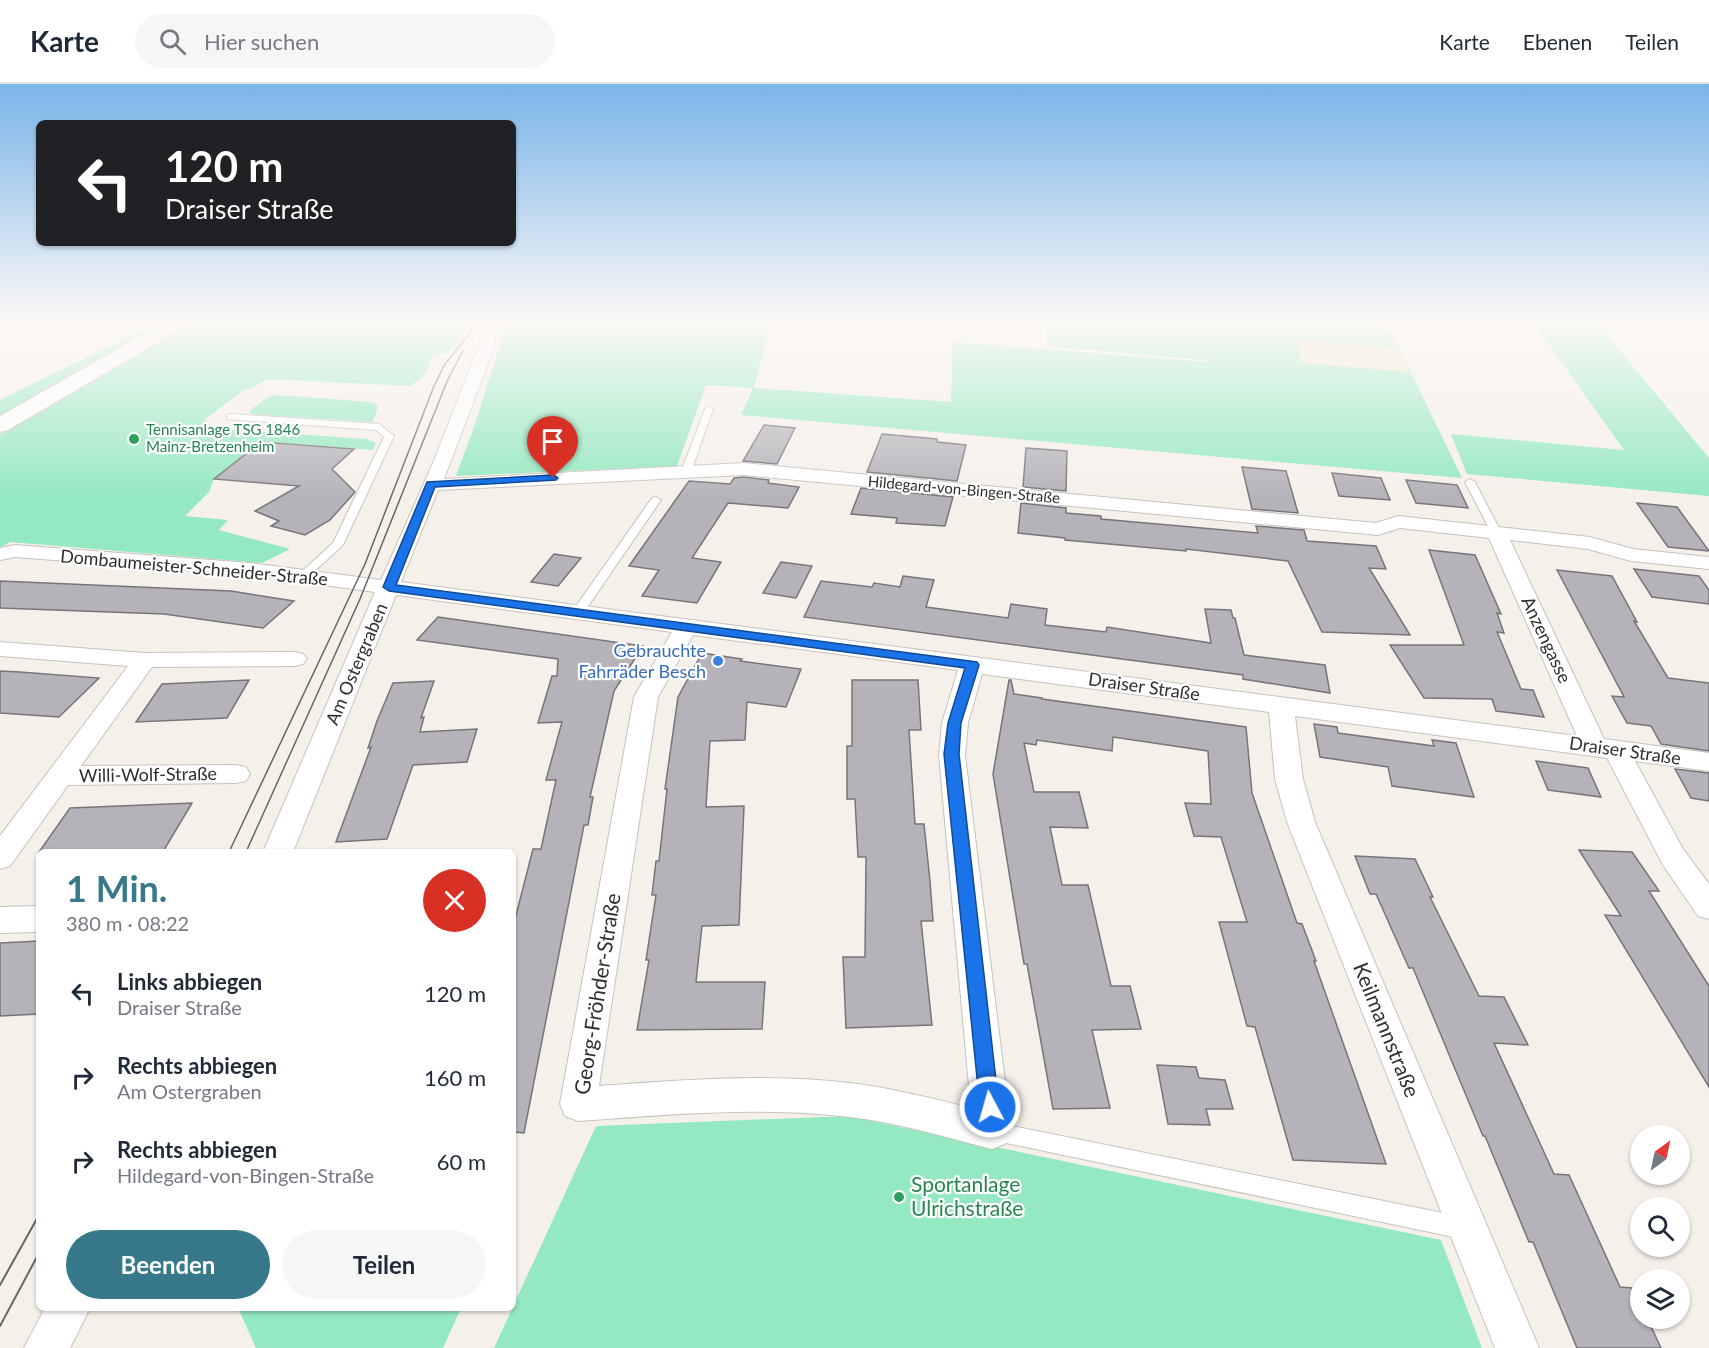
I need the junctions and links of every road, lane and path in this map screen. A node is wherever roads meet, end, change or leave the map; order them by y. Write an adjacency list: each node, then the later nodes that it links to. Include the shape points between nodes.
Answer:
1 (76, 381): 5 (main road)
2 (473, 381): 8 (street, Am Ostergraben)
3 (709, 409): 6 (lane)
4 (230, 417): 13 (lane, via 380,427 389,436 338,545)
5 (0, 425)
6 (686, 472): 8 (street, Hildegard-von-Bingen-Straße); 10 (street, Hildegard-von-Bingen-Straße, via 744,469 1378,529 1398,522)
7 (1470, 482): 10 (lane)
8 (431, 485): 14 (street, Am Ostergraben)
9 (657, 500): 15 (lane)
10 (1496, 532): 12 (street, Hildegard-von-Bingen-Straße, via 1590,543 1631,555); 22 (street, Anzengasse)
11 (0, 554): 13 (street, Dombaumeister-Schneider-Straße, via 15,551 214,566)
12 (1709, 564)
13 (302, 577): 14 (street, Dombaumeister-Schneider-Straße)
14 (389, 587): 15 (street, Draiser Straße); 26 (street, Am Ostergraben)
15 (578, 612): 16 (street, Draiser Straße)
16 (686, 627): 20 (street, Draiser Straße); 31 (street, Georg-Fröhder-Straße, via 646,697 578,1104 758,1094 831,1098 899,1108)
17 (0, 649): 19 (street)
18 (295, 659): 19 (street)
19 (145, 660): 25 (street, Willi-Wolf-Straße)
20 (972, 665): 21 (street, Draiser Straße); 31 (street, via 955,723 952,754)
21 (1281, 705): 22 (street, Draiser Straße); 32 (street, Keilmannstraße, via 1289,779 1301,822)
22 (1606, 748): 23 (street, Draiser Straße); 28 (street, Anzengasse)
23 (1709, 762)
24 (236, 774): 25 (street, Willi-Wolf-Straße)
25 (60, 776): 27 (street, Willi-Wolf-Straße)
26 (279, 849)
27 (0, 858)
28 (1709, 907)
29 (36, 919): 30 (street)
30 (0, 920)
31 (992, 1131): 32 (lane)
32 (1468, 1229): 35 (street, Keilmannstraße)
33 (67, 1311): 34 (street)
34 (46, 1348)
35 (1517, 1348)

